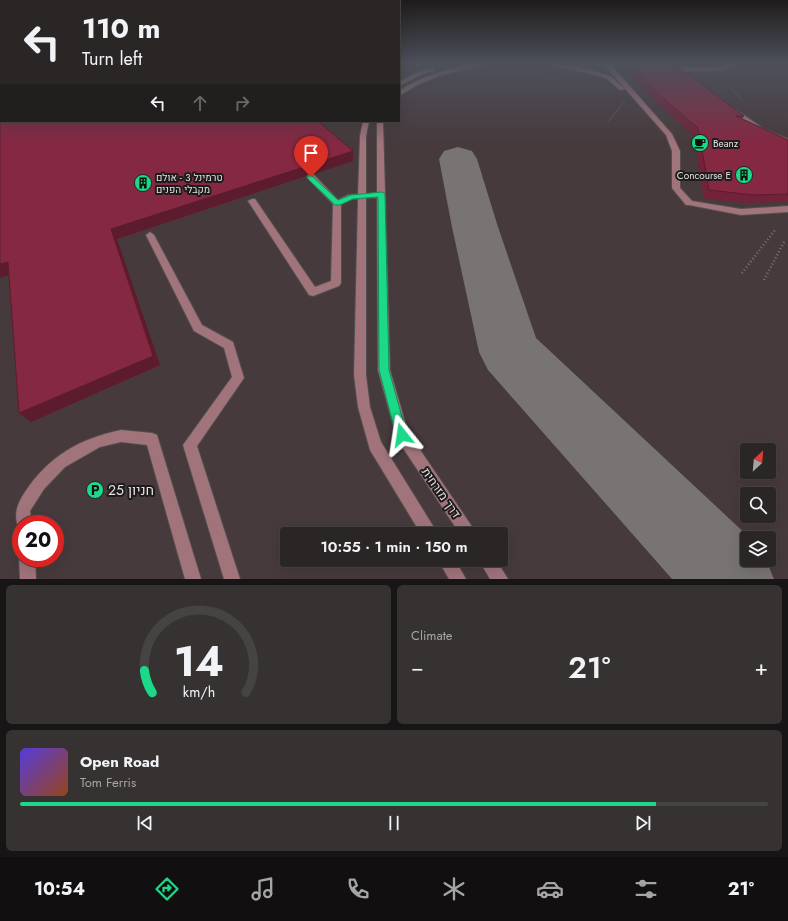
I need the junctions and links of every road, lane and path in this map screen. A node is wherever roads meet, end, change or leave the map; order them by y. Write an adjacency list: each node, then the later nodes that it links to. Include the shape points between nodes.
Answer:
1 (623, 90): 5 (street)
2 (633, 90): 5 (street)
3 (624, 101): 6 (path)
4 (725, 104): 9 (street, via 762,130)
5 (650, 114): 15 (street, via 669,134 676,151 676,188 689,204 741,212)
6 (609, 121)
7 (366, 122): 12 (street, via 363,136)
8 (380, 122): 11 (street, דרך מזרחית)
9 (788, 141)
10 (311, 177): 14 (street)
11 (382, 194): 12 (street); 23 (street, דרך מזרחית, via 384,370 402,435)
12 (362, 196): 14 (street, via 351,197); 22 (street, via 360,375 364,407 375,445)
13 (252, 201): 14 (street, via 313,292 336,283)
14 (337, 203)
15 (788, 209)
16 (775, 230): 19 (path)
17 (150, 235): 29 (street, via 198,328 229,345 238,378 190,445)
18 (785, 240): 20 (path)
19 (742, 273)
20 (764, 280)
21 (23, 515): 28 (street, via 23,509 39,484 60,462 72,454 98,442 121,436 152,439)
22 (426, 527)
23 (465, 527)
24 (27, 567): 27 (street)
25 (450, 567): 30 (street)
26 (492, 567): 31 (street)
27 (28, 579)
28 (193, 579)
29 (232, 579)
30 (458, 579)
31 (500, 579)

